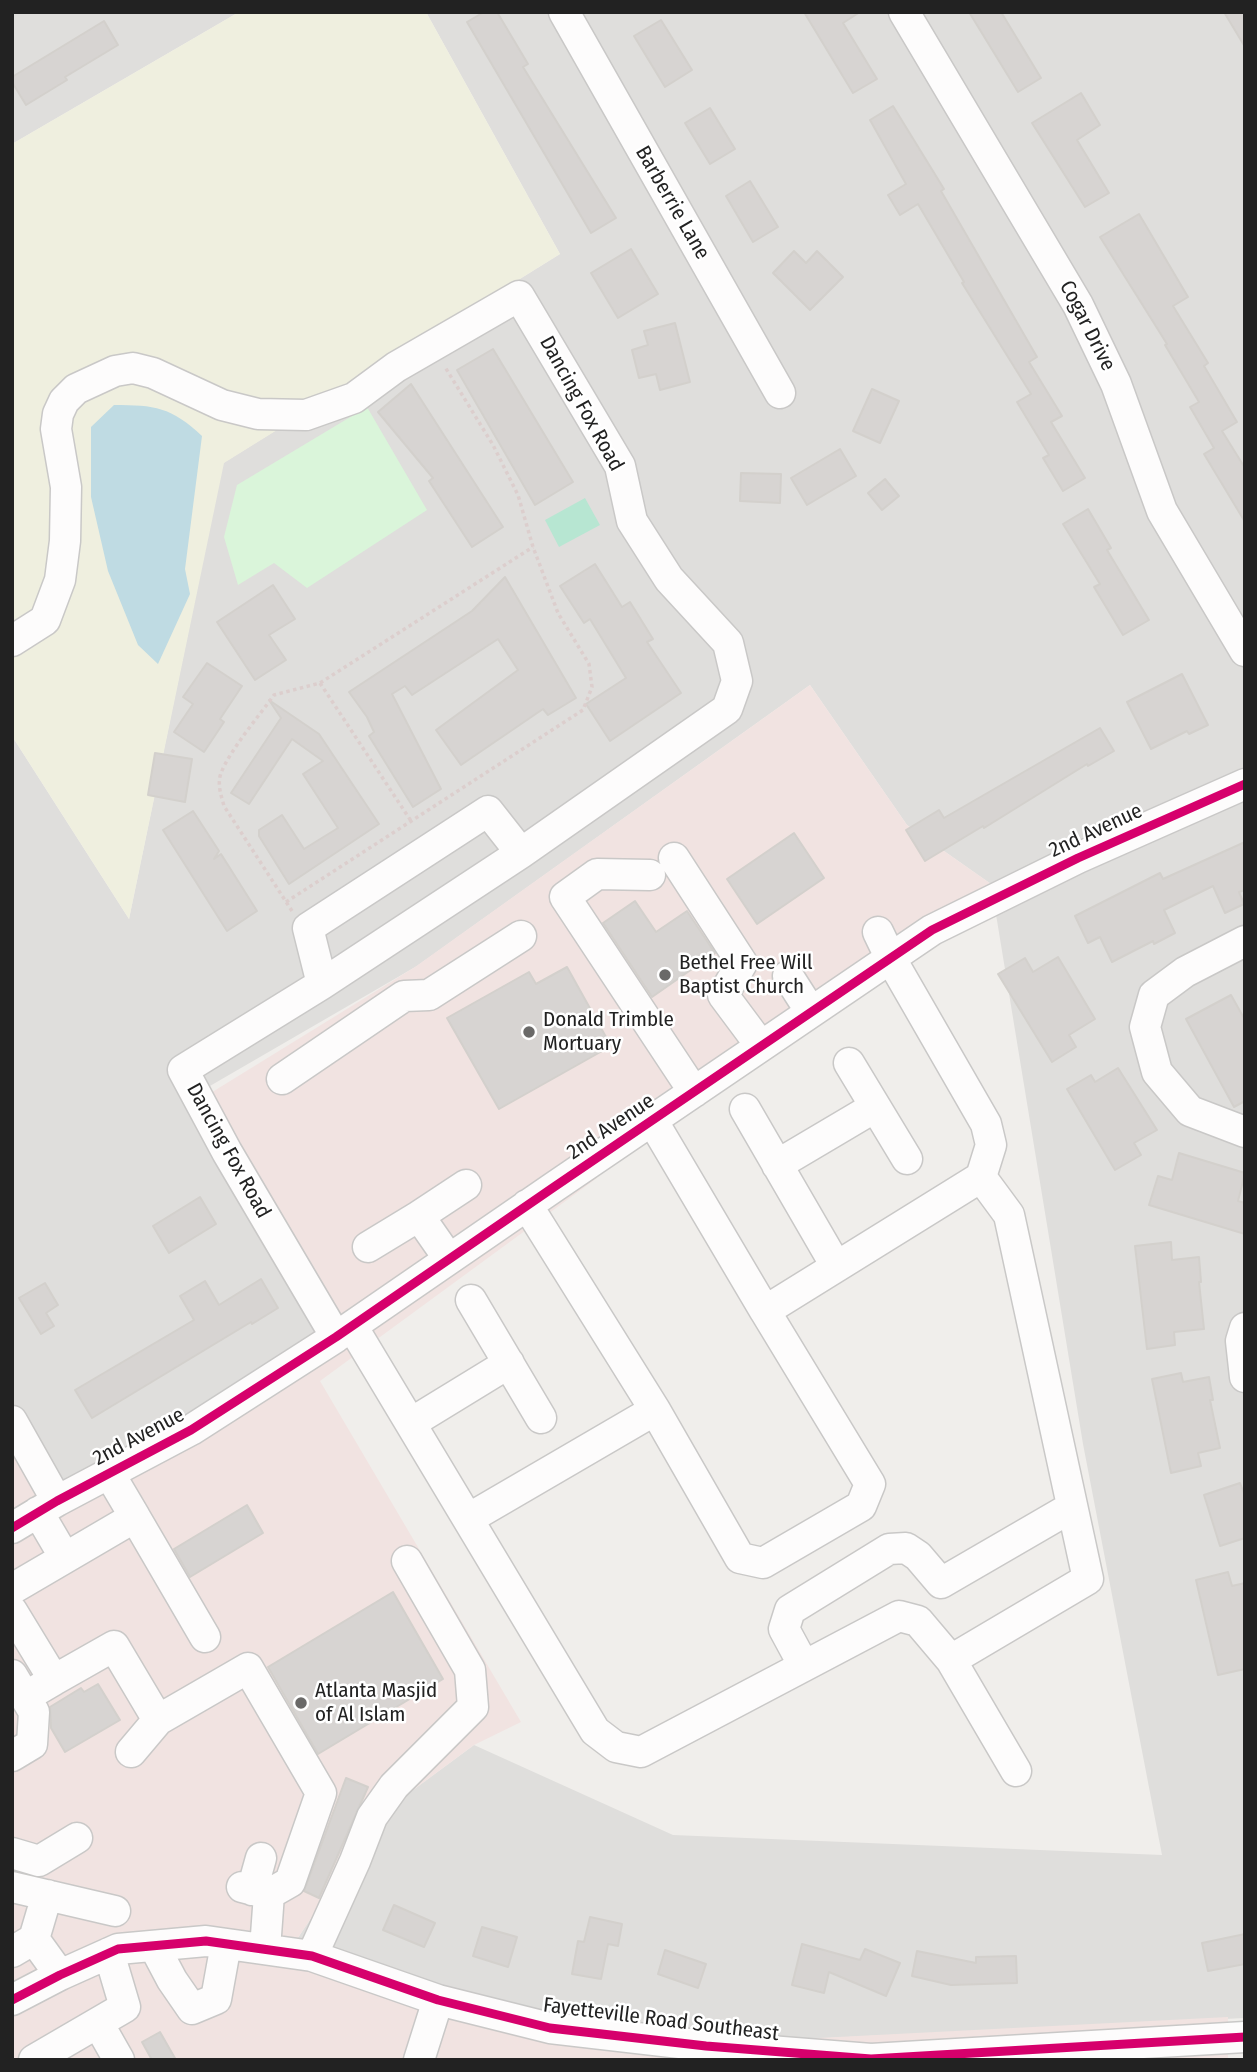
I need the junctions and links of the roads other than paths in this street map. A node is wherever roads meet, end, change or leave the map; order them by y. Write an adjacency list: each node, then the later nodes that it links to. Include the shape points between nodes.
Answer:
1 (564, 12): 3 (street, Barberrie Lane)
2 (904, 12): 5 (street, Cogar Drive, via 1078,305 1116,384 1162,511)
3 (780, 393)
4 (12, 641): 7 (street, Dancing Fox Road, via 45,620 60,580 66,487 56,429 64,401 76,389 133,368 222,405 258,414 306,415 354,398 396,367 519,296 620,466 632,521 670,579 728,643 737,681 727,709)
5 (1245, 651)
6 (1245, 784): 13 (street, 2nd Avenue, via 956,918)
7 (522, 853): 15 (street, Dancing Fox Road); 15 (street, via 488,811 308,928)
8 (674, 859): 17 (street, via 742,963 723,995)
9 (650, 875): 20 (street, via 597,874 565,897)
10 (878, 932): 13 (street)
11 (521, 936): 19 (street, via 429,995 404,996)
12 (1245, 941): 24 (street, via 1185,972 1154,995 1145,1027 1157,1072 1190,1111)
13 (891, 959): 16 (street, 2nd Avenue); 27 (street, via 986,1124 991,1145)
14 (788, 976): 16 (street)
15 (322, 984): 37 (street, Dancing Fox Road, via 183,1070 227,1152)
16 (811, 1012): 17 (street, 2nd Avenue)
17 (761, 1046): 20 (street, 2nd Avenue)
18 (849, 1063): 21 (street)
19 (282, 1079)
20 (694, 1092): 23 (street, 2nd Avenue)
21 (876, 1107): 25 (street); 26 (street)
22 (745, 1109): 26 (street)
23 (652, 1121): 29 (street, 2nd Avenue); 35 (street)
24 (1245, 1132)
25 (907, 1159)
26 (778, 1165): 33 (street)
27 (981, 1177): 33 (street); 46 (street, via 1009,1214)
28 (466, 1185): 30 (street)
29 (527, 1205): 32 (street, 2nd Avenue); 40 (street)
30 (419, 1216): 31 (street); 32 (street)
31 (368, 1247)
32 (449, 1259): 37 (street, 2nd Avenue)
33 (836, 1266): 35 (street)
34 (471, 1300): 38 (street)
35 (765, 1311): 40 (street, via 870,1484 861,1506 763,1563 740,1558)
36 (1245, 1328): 39 (street, via 1241,1341)
37 (344, 1332): 43 (street, Dancing Fox Road); 44 (street, 2nd Avenue, via 191,1430)
38 (509, 1363): 41 (street); 43 (street)
39 (1245, 1377)
40 (655, 1410): 48 (street)
41 (541, 1418)
42 (12, 1421): 45 (street)
43 (411, 1423): 48 (street, Dancing Fox Road)
44 (109, 1473): 45 (street, 2nd Avenue); 47 (street)
45 (48, 1506): 49 (street, 2nd Avenue); 50 (street)
46 (1072, 1507): 55 (street, via 1088,1579); 56 (street, via 941,1583 906,1548 889,1549 790,1609 784,1629)
47 (135, 1517): 50 (street); 54 (street)
48 (468, 1519): 56 (street, Dancing Fox Road, via 595,1731 616,1746 641,1752)
49 (12, 1528)
50 (65, 1558): 52 (street)
51 (407, 1560): 75 (street, via 470,1670 473,1707 394,1786 372,1817)
52 (12, 1589)
53 (12, 1611): 57 (street)
54 (205, 1637)
55 (951, 1660): 56 (street, Dancing Fox Road, via 918,1622 900,1616); 62 (street, Dancing Fox Road)
56 (804, 1666)
57 (54, 1680): 58 (street); 59 (street, via 114,1646)
58 (19, 1686): 61 (street, via 34,1712 32,1744)
59 (158, 1720): 60 (street); 67 (street, via 248,1668 321,1793 290,1882)
60 (131, 1752)
61 (12, 1756)
62 (1016, 1771)
63 (77, 1838): 64 (street, via 40,1861)
64 (12, 1853)
65 (261, 1858): 67 (street)
66 (12, 1887): 68 (street)
67 (254, 1890): 73 (street)
68 (47, 1895): 69 (street); 71 (street)
69 (115, 1911)
70 (226, 1944): 72 (street, Fayetteville Road Southeast, via 206,1941); 72 (street, via 216,1999 192,2009); 73 (street, Fayetteville Road Southeast)
71 (23, 1945): 76 (street)
72 (154, 1946): 74 (street, Fayetteville Road Southeast)
73 (265, 1950): 75 (street, Fayetteville Road Southeast)
74 (109, 1953): 76 (street, Fayetteville Road Southeast); 79 (street, via 125,2007)
75 (312, 1956): 78 (street, Fayetteville Road Southeast)
76 (60, 1975): 77 (street, Fayetteville Road Southeast)
77 (12, 2000)
78 (438, 2000): 81 (street, Fayetteville Road Southeast, via 550,2028); 85 (street)
79 (98, 2023): 83 (street); 84 (street)
80 (1245, 2036): 82 (street, Fayetteville Road Southeast)
81 (680, 2052): 82 (street, Fayetteville Road Southeast, via 872,2059)
82 (1044, 2054)
83 (34, 2060)
84 (119, 2060)
85 (419, 2060)

